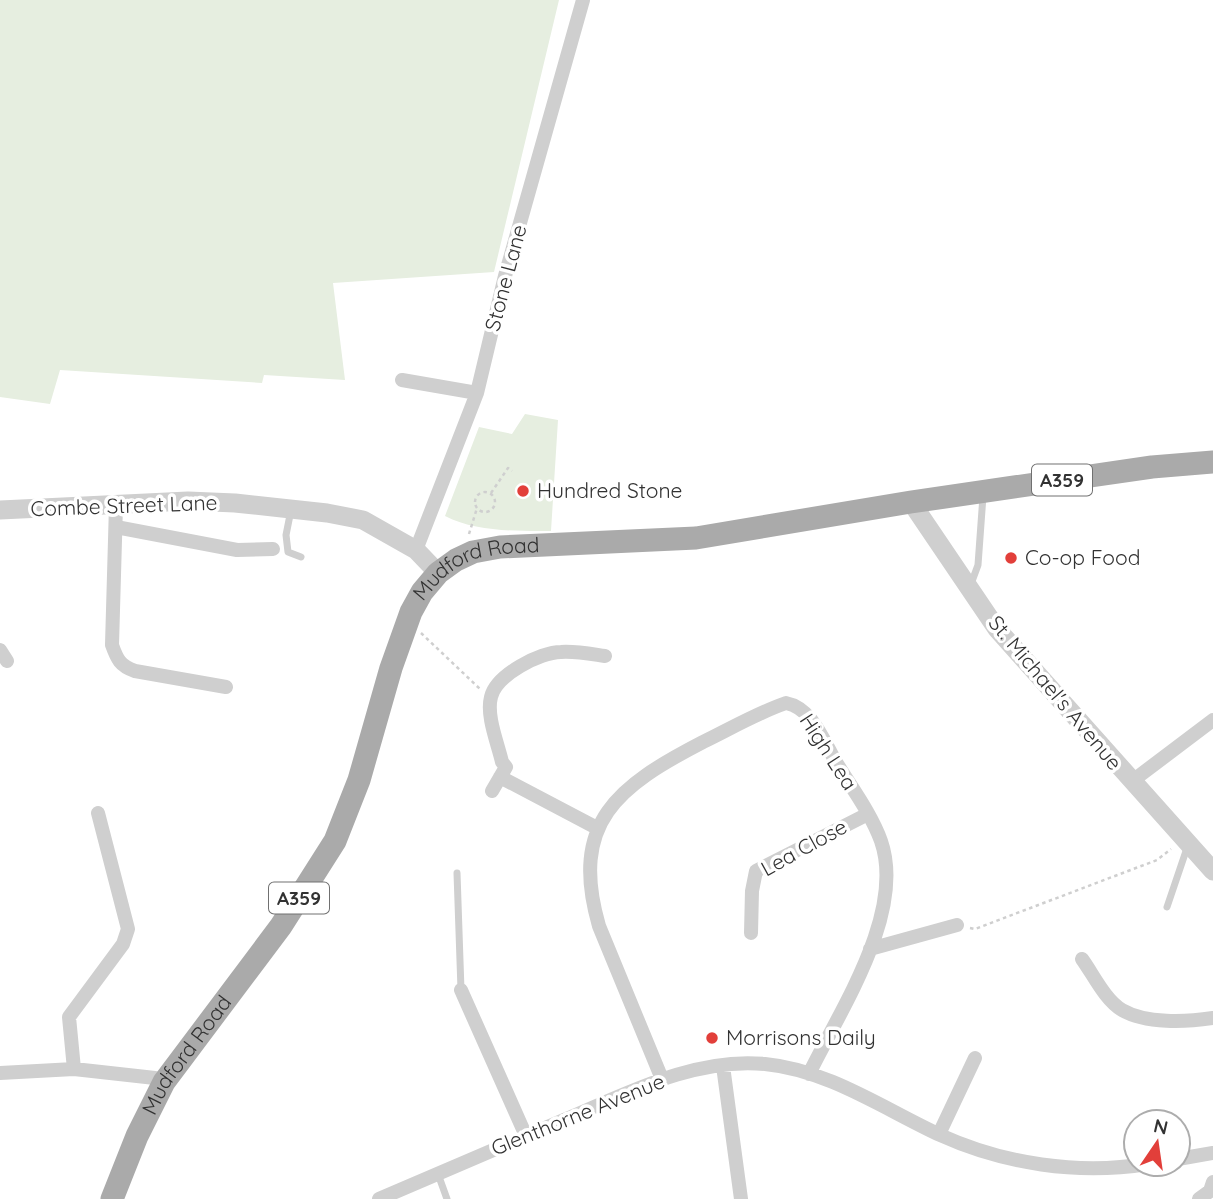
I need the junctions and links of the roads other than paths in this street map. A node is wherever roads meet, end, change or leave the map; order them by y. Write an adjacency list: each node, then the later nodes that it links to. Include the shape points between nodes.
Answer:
1 (583, 0): 3 (street, Stone Lane)
2 (402, 380): 3 (street)
3 (477, 393): 12 (street, Stone Lane)
4 (1213, 462): 5 (main road, Mudford Road / A359)
5 (983, 492): 6 (main road, Mudford Road / A359); 15 (lane, via 978,565)
6 (911, 502): 14 (main road, Mudford Road / A359, via 696,538 500,547 473,552); 15 (street, St. Michael's Avenue)
7 (116, 505): 8 (street, Combe Street Lane); 9 (street, Combe Street Lane, via 199,501); 10 (street)
8 (0, 510)
9 (292, 510): 12 (street, Combe Street Lane, via 363,520); 13 (lane, via 286,535 288,552)
10 (116, 527): 11 (street, via 237,550); 17 (street, via 112,645 123,667)
11 (273, 549)
12 (415, 550): 14 (street, Combe Street Lane)
13 (301, 557)
14 (438, 573): 41 (main road, Mudford Road / A359, via 408,621 359,780 335,841 281,926)
15 (969, 588): 20 (street, St. Michael's Avenue, via 997,629)
16 (605, 656): 19 (street, via 559,652 537,659 499,682 490,699)
17 (226, 687)
18 (1213, 720): 20 (street)
19 (501, 769): 21 (street); 24 (street)
20 (1131, 782): 25 (street, St. Michael's Avenue)
21 (492, 791)
22 (98, 813): 37 (street, via 128,929 123,944 69,1017)
23 (867, 814): 24 (street, High Lea, via 805,711 786,704 643,775 623,791); 30 (street, Lea Close, via 756,871); 31 (street, High Lea, via 881,841 888,879)
24 (597, 828): 40 (street, High Lea, via 589,875 591,900)
25 (1187, 841): 26 (street, St. Michael's Avenue); 28 (lane)
26 (1213, 871)
27 (457, 873): 33 (lane)
28 (1167, 907)
29 (957, 925): 31 (street)
30 (751, 933)
31 (870, 949): 39 (street, High Lea)
32 (1082, 959): 34 (street, via 1122,1010 1173,1021)
33 (461, 990): 43 (street)
34 (1213, 1018)
35 (975, 1058): 42 (street)
36 (723, 1066): 39 (street, Glenthorne Avenue, via 764,1064); 40 (street, Glenthorne Avenue); 52 (street)
37 (74, 1069): 38 (street); 41 (street)
38 (0, 1073)
39 (808, 1074): 42 (street, Glenthorne Avenue, via 874,1100)
40 (662, 1079): 43 (street, Glenthorne Avenue)
41 (164, 1082): 49 (main road, Mudford Road / A359)
42 (939, 1134): 46 (street, Glenthorne Avenue, via 972,1149 1040,1164)
43 (526, 1136): 47 (street, Glenthorne Avenue)
44 (1213, 1153): 45 (street)
45 (1192, 1157)
46 (1122, 1166)
47 (438, 1174): 50 (street, Glenthorne Avenue); 51 (lane)
48 (1213, 1182): 53 (street)
49 (112, 1199)
50 (379, 1199)
51 (447, 1199)
52 (741, 1199)
53 (1199, 1199)

